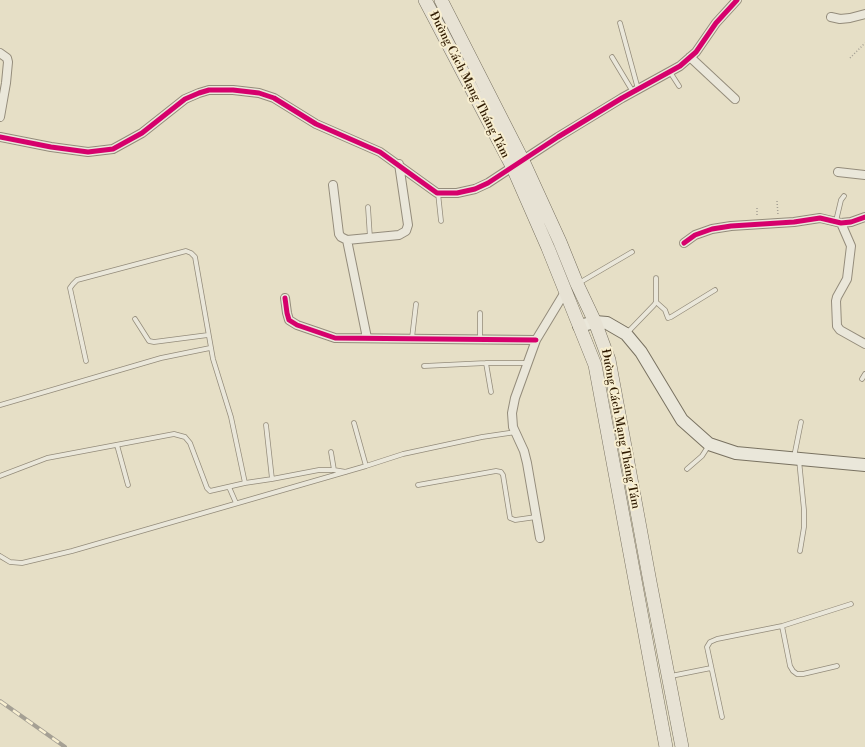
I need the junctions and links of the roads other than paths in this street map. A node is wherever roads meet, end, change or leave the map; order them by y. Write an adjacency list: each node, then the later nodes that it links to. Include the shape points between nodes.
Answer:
1 (425, 0): 17 (main road, Đường Cách Mạng Tháng Tám)
2 (441, 0): 17 (main road, Đường Cách Mạng Tháng Tám)
3 (737, 0): 9 (street)
4 (865, 14): 5 (street, via 840,19)
5 (831, 17)
6 (620, 23): 12 (lane)
7 (0, 53): 14 (street, via 8,62)
8 (612, 57): 12 (lane)
9 (690, 57): 10 (street); 13 (street)
10 (670, 72): 11 (lane); 12 (street)
11 (679, 86)
12 (635, 90): 17 (street)
13 (735, 99)
14 (0, 117)
15 (0, 137): 16 (street, via 88,152 113,149 142,133 185,99 209,90 233,90 259,93 274,98 316,124 380,152)
16 (399, 164): 21 (street); 27 (street, via 408,225 406,231 399,235)
17 (518, 165): 21 (street, via 475,189 457,193); 32 (main road, Đường Cách Mạng Tháng Tám, via 560,242); 34 (main road, Đường Cách Mạng Tháng Tám)
18 (838, 172): 19 (street)
19 (865, 175)
20 (333, 185): 28 (street, via 339,234)
21 (438, 193): 25 (lane)
22 (844, 196): 26 (lane, via 841,200)
23 (368, 207): 27 (lane)
24 (865, 217): 26 (street, via 852,222)
25 (441, 221)
26 (839, 222): 29 (street, via 820,218 731,226 695,235); 48 (street, via 852,246 847,279 836,301 837,326)
27 (370, 238): 28 (street)
28 (347, 240): 44 (street)
29 (684, 243)
30 (632, 252): 32 (lane)
31 (656, 278): 36 (lane)
32 (577, 284): 40 (main road, Đường Cách Mạng Tháng Tám)
33 (715, 290): 36 (lane, via 668,318 665,310)
34 (565, 292): 41 (main road, Đường Cách Mạng Tháng Tám); 47 (street)
35 (285, 298): 44 (street, via 290,320 297,325 335,338)
36 (656, 302): 42 (lane)
37 (416, 304): 45 (lane)
38 (480, 313): 46 (lane)
39 (135, 319): 43 (lane, via 150,341 154,342)
40 (595, 322): 41 (main road); 42 (main road, via 607,323); 86 (main road, Đường Cách Mạng Tháng Tám, via 609,360)
41 (579, 326): 88 (main road, Đường Cách Mạng Tháng Tám, via 595,365)
42 (626, 334): 63 (main road, via 641,352 682,420)
43 (208, 336): 49 (lane); 50 (lane, via 195,256 186,251 77,280 73,284 70,288)
44 (367, 338): 45 (street)
45 (412, 338): 46 (street)
46 (480, 339): 47 (street)
47 (536, 340): 52 (street)
48 (865, 344)
49 (210, 348): 57 (lane, via 160,358); 73 (lane, via 231,417)
50 (86, 361)
51 (486, 363): 52 (lane); 53 (lane); 56 (lane)
52 (528, 363): 61 (street, via 512,414)
53 (424, 366)
54 (865, 374): 55 (lane)
55 (862, 379)
56 (491, 392)
57 (0, 405)
58 (801, 422): 65 (lane)
59 (354, 423): 67 (lane)
60 (266, 425): 72 (lane)
61 (516, 432): 67 (lane, via 403,454); 78 (street, via 524,451)
62 (117, 444): 71 (lane, via 47,458); 74 (lane); 76 (lane, via 180,434 190,443 207,488 213,491)
63 (709, 444): 65 (main road, via 736,453); 68 (lane, via 702,456)
64 (331, 452): 69 (lane)
65 (796, 459): 66 (main road); 80 (lane, via 804,510)
66 (865, 465)
67 (366, 466): 70 (lane)
68 (686, 469)
69 (334, 470): 70 (lane); 72 (lane, via 319,470)
70 (346, 472): 77 (lane)
71 (0, 476)
72 (272, 479): 73 (lane)
73 (245, 483): 76 (lane)
74 (128, 485)
75 (418, 485): 78 (lane, via 501,472 510,518 515,520)
76 (229, 487): 77 (lane)
77 (236, 503): 81 (lane, via 22,563 10,562)
78 (536, 517): 79 (street)
79 (540, 538)
80 (800, 551)
81 (0, 556)
82 (851, 604): 83 (lane)
83 (782, 626): 84 (lane, via 790,666 797,674); 85 (lane, via 710,642 707,647)
84 (836, 666)
85 (711, 668): 86 (lane); 87 (lane)
86 (669, 676): 89 (main road, Đường Cách Mạng Tháng Tám)
87 (722, 717)
88 (666, 747)
89 (682, 747)

